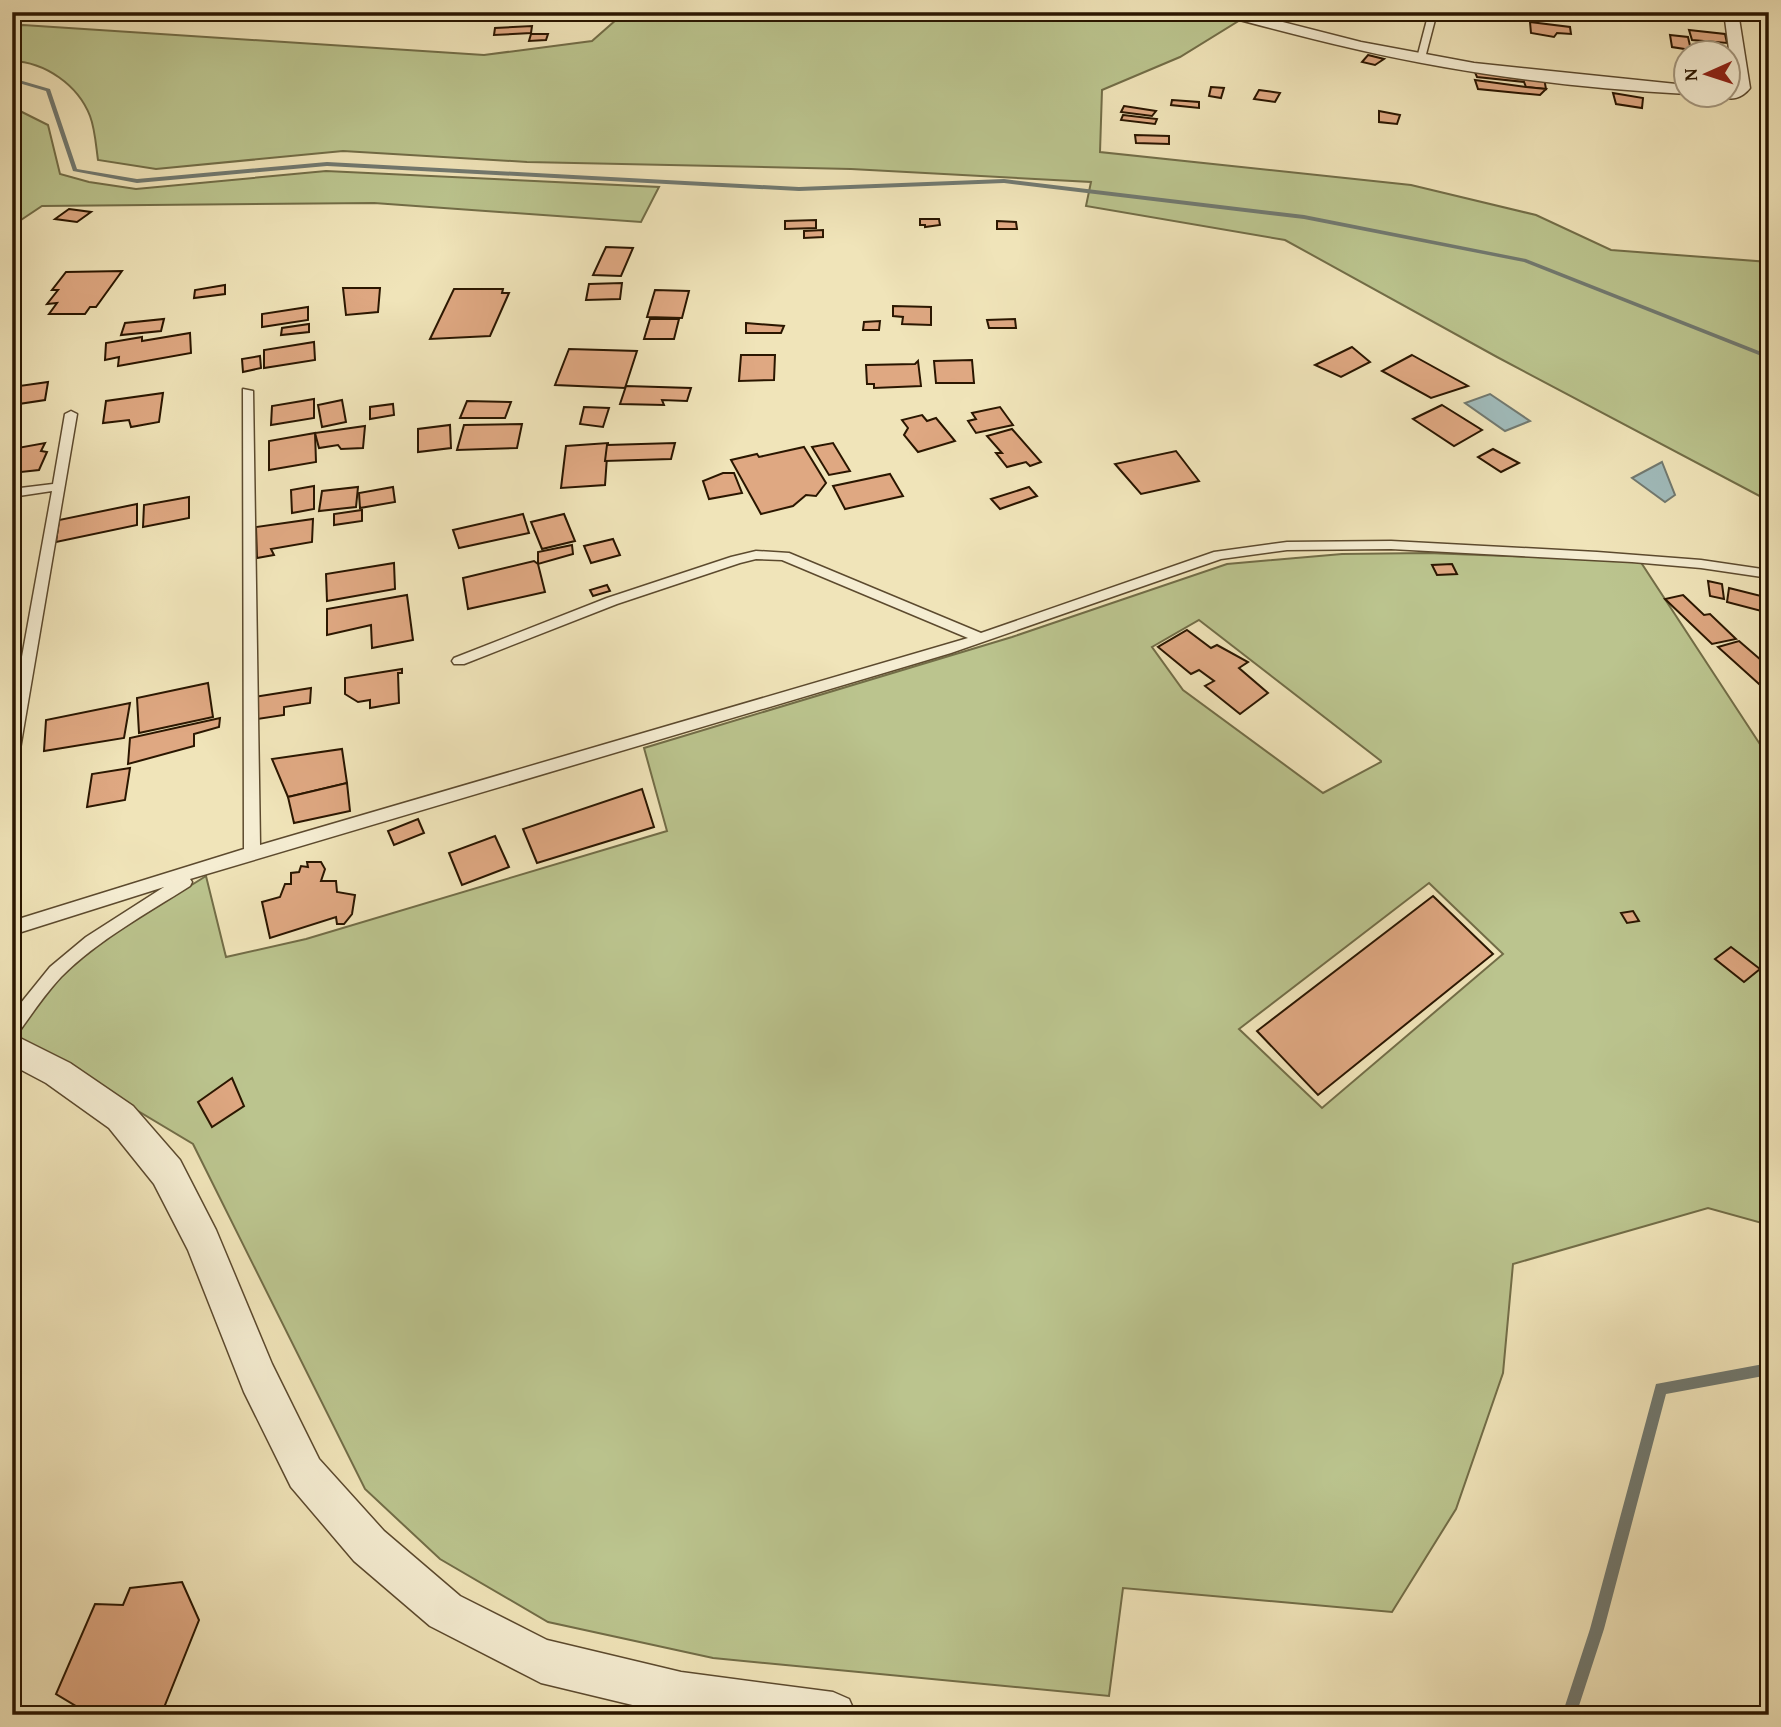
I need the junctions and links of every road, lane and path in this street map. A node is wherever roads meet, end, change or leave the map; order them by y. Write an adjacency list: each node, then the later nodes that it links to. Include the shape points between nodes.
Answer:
1 (1226, 12): 5 (street)
2 (1433, 12): 5 (lane)
3 (1731, 12): 4 (street)
4 (1735, 38)
5 (1420, 58): 6 (street)
6 (1672, 89)
7 (247, 391): 15 (lane)
8 (71, 414): 9 (lane)
9 (58, 487): 10 (lane); 14 (lane)
10 (12, 493)
11 (1769, 573): 12 (lane, via 1644,558 1426,547 1264,546 1219,555)
12 (981, 638): 13 (lane, via 785,556 756,555 612,601); 15 (lane)
13 (459, 662)
14 (12, 755)
15 (252, 853): 16 (lane)
16 (201, 870): 17 (lane); 18 (lane, via 63,965)
17 (12, 928)
18 (12, 1028)
19 (12, 1048): 20 (street, via 121,1117 167,1172 203,1242 258,1378 305,1474 369,1546 445,1611 541,1661 681,1694)
20 (832, 1715)

